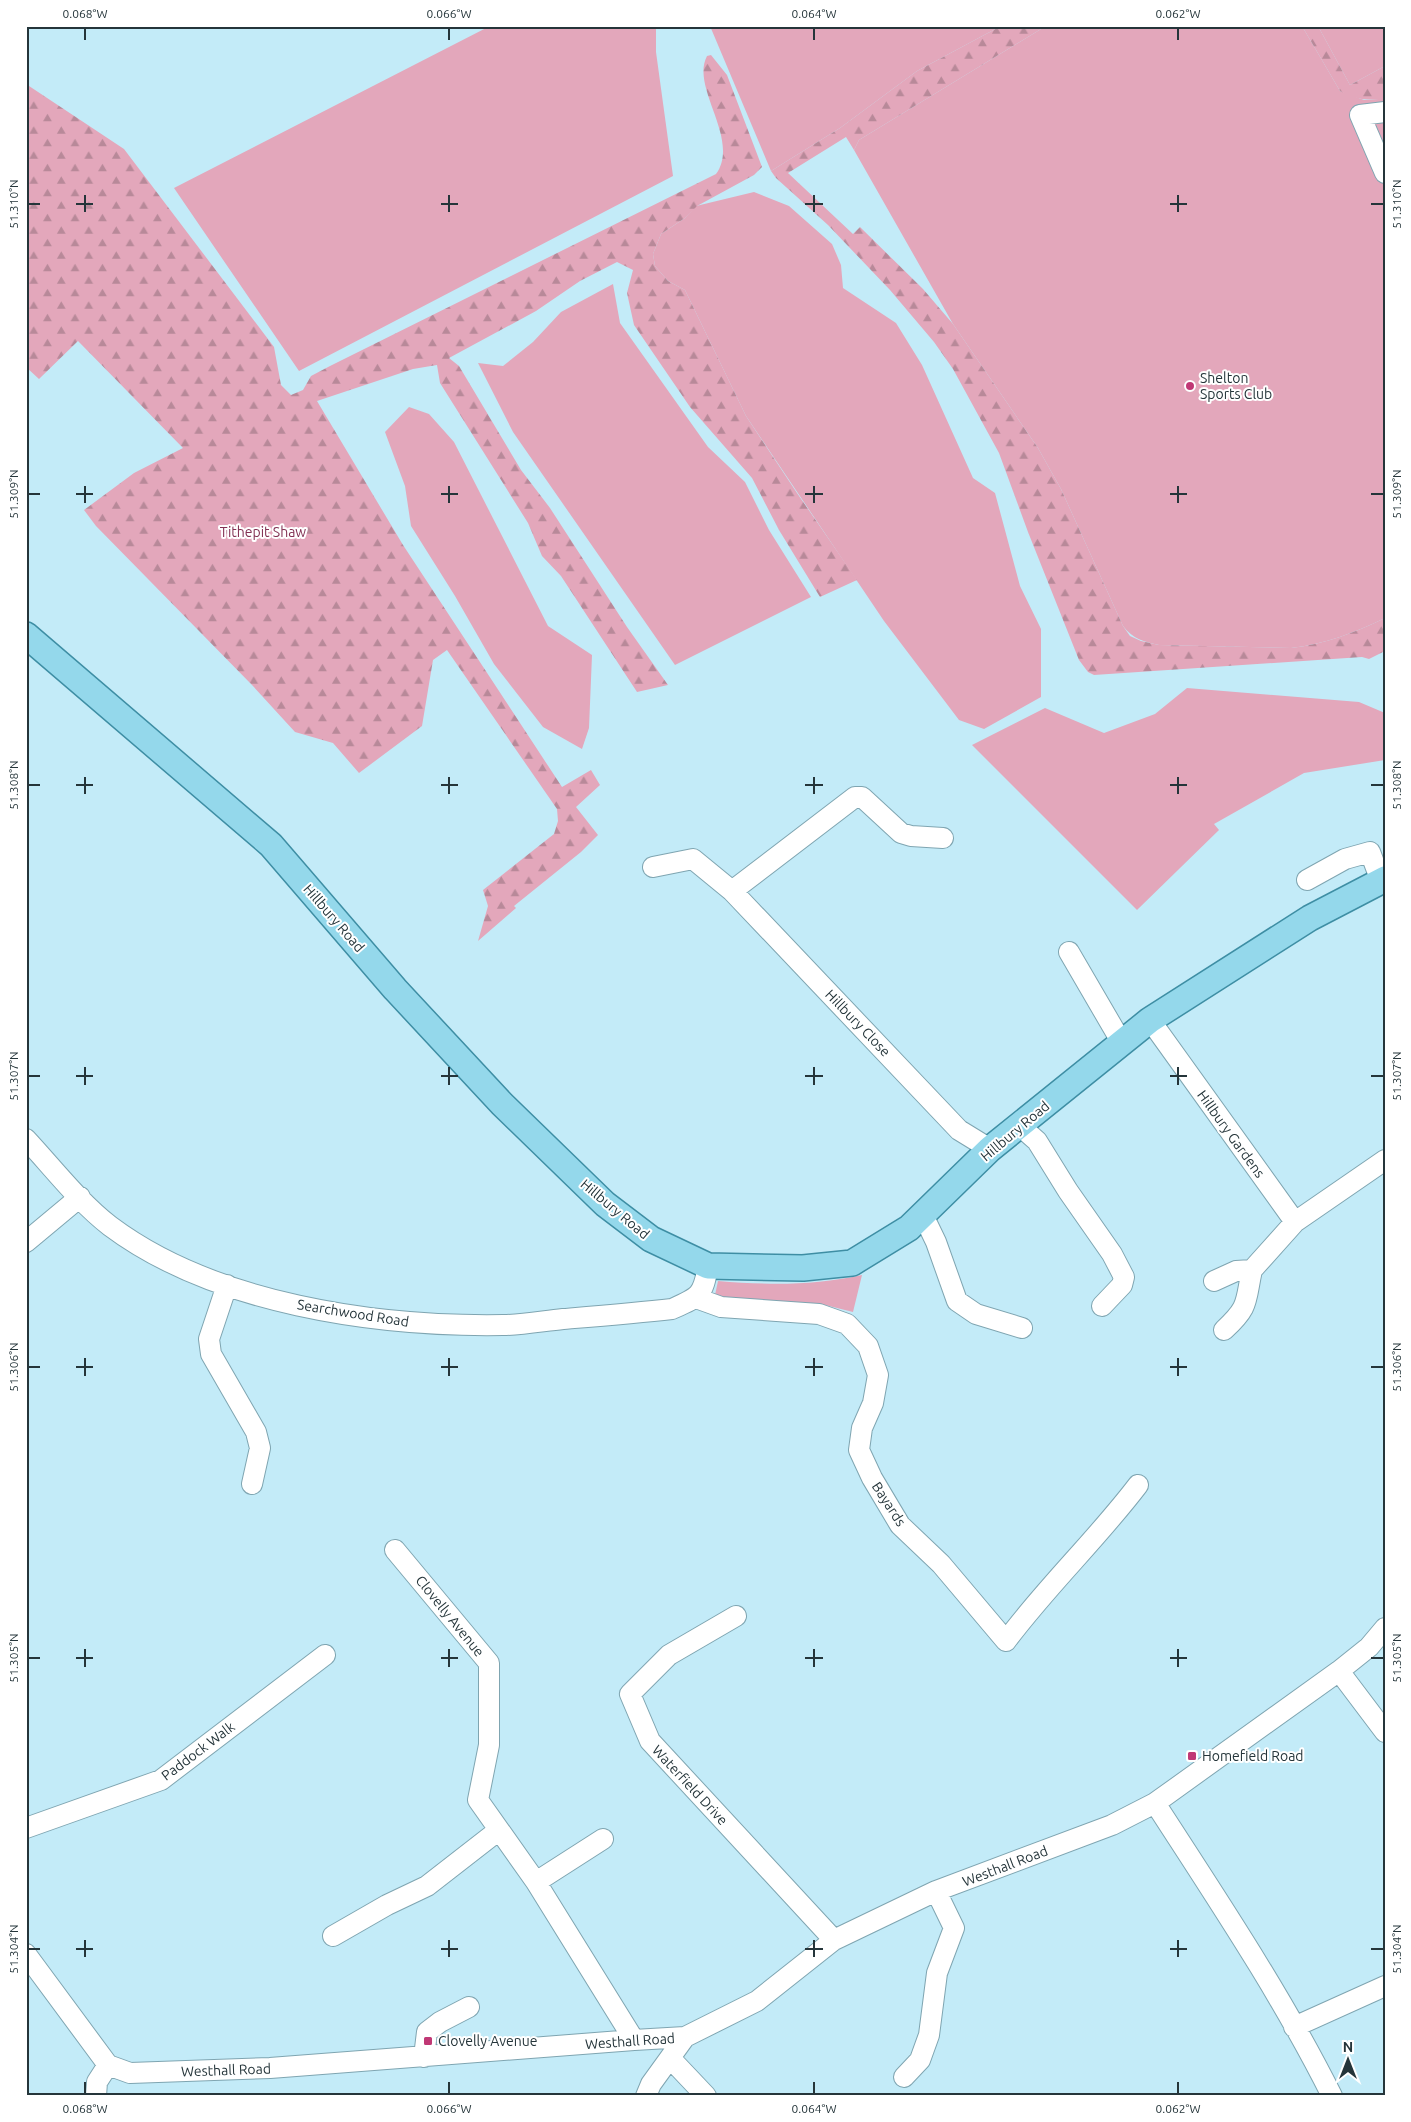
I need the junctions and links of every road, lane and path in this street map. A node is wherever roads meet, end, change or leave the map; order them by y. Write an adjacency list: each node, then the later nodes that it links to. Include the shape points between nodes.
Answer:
1 (1385, 112): 2 (street, via 1360,116)
2 (1385, 173)
3 (26, 635): 21 (main road, Hillbury Road, via 271,845 395,988 502,1104 605,1204 650,1239)
4 (943, 838): 9 (street, via 901,833 862,797 854,797)
5 (1378, 850): 7 (street, via 1345,859); 8 (street)
6 (654, 867): 9 (street, Hillbury Close, via 693,859)
7 (1307, 880)
8 (1383, 880): 11 (main road, Hillbury Road, via 1310,918)
9 (732, 890): 15 (street, Hillbury Close, via 959,1130)
10 (1069, 952): 12 (street)
11 (1150, 1020): 12 (main road, Hillbury Road); 19 (street, Hillbury Gardens)
12 (1122, 1043): 13 (main road, Hillbury Road)
13 (1020, 1126): 15 (main road, Hillbury Road); 26 (street, via 1037,1141 1124,1277 1122,1285)
14 (26, 1139): 17 (street, Searchwood Road)
15 (990, 1149): 18 (main road, Hillbury Road)
16 (1385, 1160): 19 (street)
17 (80, 1196): 20 (street); 24 (street, Searchwood Road, via 109,1225 146,1250 198,1276)
18 (922, 1215): 21 (main road, Hillbury Road, via 909,1228 852,1262 803,1268); 27 (street, via 936,1242 957,1301 976,1314)
19 (1295, 1222): 22 (street)
20 (26, 1242)
21 (708, 1266): 25 (street, via 705,1283)
22 (1252, 1270): 23 (street, via 1236,1271); 28 (street, via 1245,1305)
23 (1214, 1280)
24 (227, 1285): 25 (street, Searchwood Road, via 337,1313 409,1322 504,1325 672,1309); 29 (street, via 209,1339 211,1354 256,1432 260,1448)
25 (696, 1298): 30 (street, Bayards, via 722,1307 819,1314 846,1324 868,1346 878,1374 859,1450 872,1478 900,1525 941,1564 1006,1641 1034,1603)
26 (1102, 1306)
27 (1022, 1328)
28 (1224, 1330)
29 (252, 1484)
30 (1138, 1485)
31 (395, 1550): 39 (street, Clovelly Avenue, via 489,1663 489,1745 478,1800)
32 (736, 1616): 44 (street, Waterfield Drive, via 669,1656 630,1694 650,1741)
33 (1385, 1628): 35 (street, Westhall Road, via 1369,1647)
34 (325, 1656): 38 (street, Paddock Walk, via 161,1780)
35 (1339, 1671): 36 (street); 37 (street, Westhall Road)
36 (1385, 1732)
37 (1155, 1804): 42 (street, Westhall Road, via 1112,1825); 48 (street, via 1234,1924)
38 (26, 1828)
39 (499, 1830): 41 (street, Clovelly Avenue); 43 (street, via 427,1886)
40 (603, 1839): 41 (street)
41 (536, 1882): 50 (street, Clovelly Avenue)
42 (936, 1891): 44 (street, Westhall Road); 54 (street, via 954,1928 937,1973 928,2035 920,2060)
43 (333, 1936)
44 (834, 1940): 49 (street, Westhall Road, via 757,2001)
45 (28, 1959): 53 (street)
46 (1385, 1986): 48 (street)
47 (469, 2007): 51 (street, via 427,2032)
48 (1294, 2027): 58 (street)
49 (685, 2037): 50 (street, Westhall Road); 52 (street)
50 (634, 2040): 51 (street, Westhall Road)
51 (424, 2057): 53 (street, Westhall Road, via 270,2068 130,2073)
52 (670, 2058): 56 (street); 57 (street)
53 (108, 2065): 55 (street, via 97,2082)
54 (904, 2077)
55 (96, 2096)
56 (646, 2096)
57 (706, 2096)
58 (1332, 2096)

